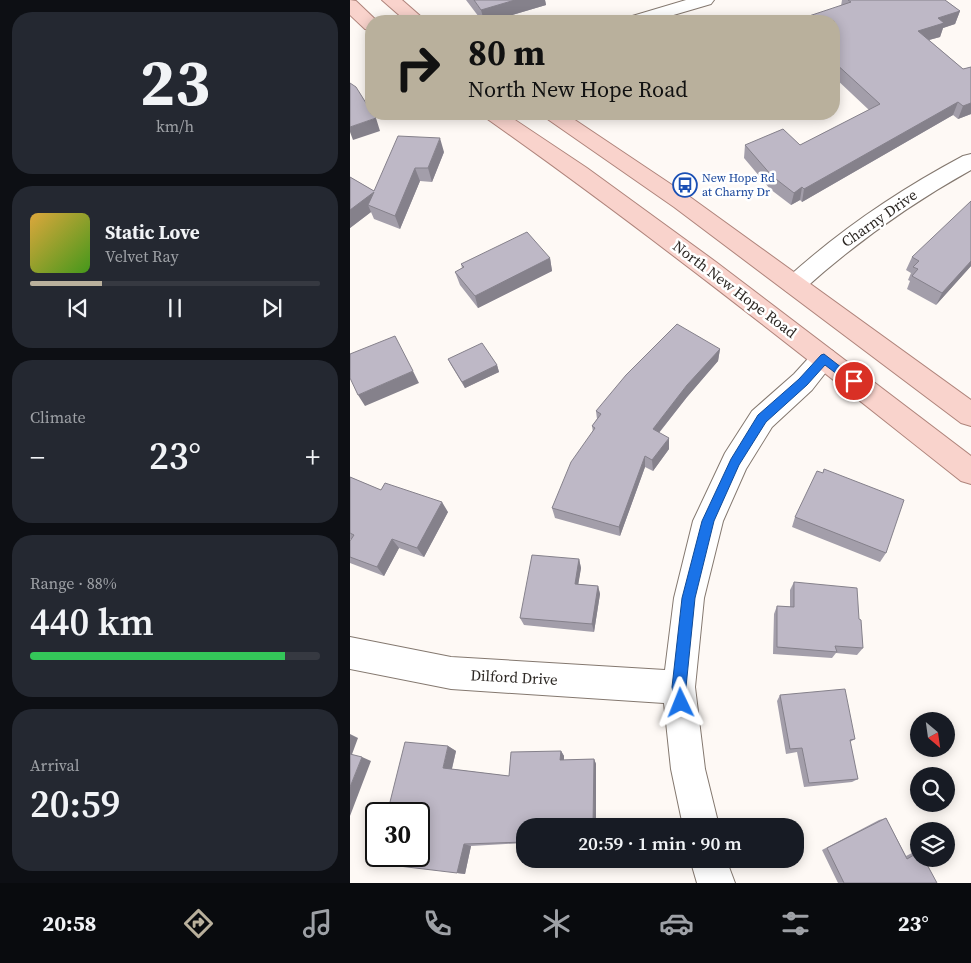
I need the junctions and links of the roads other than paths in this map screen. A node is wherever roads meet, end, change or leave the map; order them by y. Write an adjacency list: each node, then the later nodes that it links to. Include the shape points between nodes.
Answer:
1 (390, 0): 4 (main road)
2 (705, 0): 5 (street)
3 (350, 5): 6 (main road)
4 (409, 15)
5 (655, 15)
6 (365, 19)
7 (502, 120): 11 (main road, North New Hope Road, via 607,193)
8 (562, 120): 10 (main road)
9 (971, 161): 10 (street, Charny Drive, via 909,196 818,262)
10 (794, 284): 12 (main road)
11 (824, 358): 13 (main road, North New Hope Road); 15 (street, via 803,382 762,418 735,462 708,521 689,598)
12 (971, 414)
13 (971, 472)
14 (350, 653): 15 (street, Dilford Drive, via 451,673)
15 (679, 687): 16 (street, via 688,769)
16 (699, 818)
17 (711, 868): 18 (street)
18 (716, 883)

